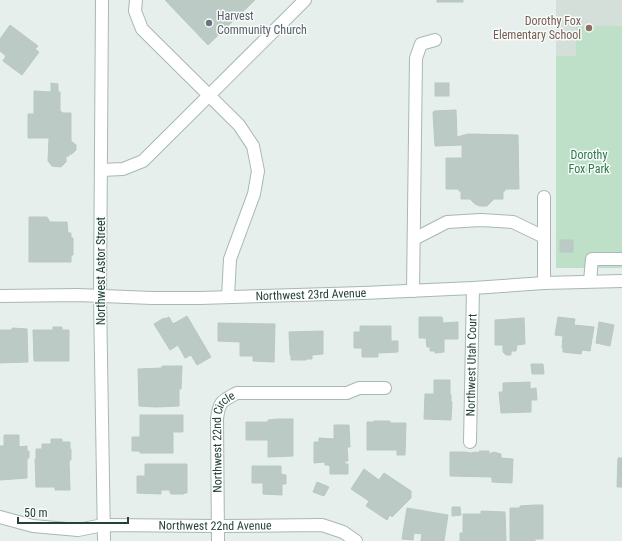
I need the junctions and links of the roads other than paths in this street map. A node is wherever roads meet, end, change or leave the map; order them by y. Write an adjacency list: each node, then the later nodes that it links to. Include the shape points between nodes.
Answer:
1 (102, 0): 6 (street, Northwest Astor Street)
2 (136, 0): 5 (street, via 135,11 142,29)
3 (305, 0): 5 (street)
4 (435, 40): 9 (street, via 421,44 416,58)
5 (209, 95): 6 (street, via 142,161 123,169); 18 (street, via 239,125 253,146 258,171 254,194 230,259)
6 (101, 170): 17 (street, Northwest Astor Street)
7 (544, 197): 8 (street)
8 (544, 237): 9 (street, via 513,222 480,220 447,222); 13 (street)
9 (414, 239): 15 (street)
10 (622, 259): 11 (street, via 592,259)
11 (590, 281): 12 (street, Northwest 23rd Avenue); 13 (street, Northwest 23rd Avenue)
12 (622, 281)
13 (544, 283): 14 (street, Northwest 23rd Avenue)
14 (473, 288): 15 (street, Northwest 23rd Avenue); 20 (street, Northwest Utah Court)
15 (413, 291): 18 (street, Northwest 23rd Avenue)
16 (0, 296): 17 (street, Northwest 23rd Avenue)
17 (100, 297): 18 (street, Northwest 23rd Avenue); 22 (street, Northwest Astor Street)
18 (228, 297)
19 (385, 388): 23 (street, Northwest 22nd Circle, via 359,388 347,393 237,393 222,401 217,419)
20 (470, 442)
21 (1, 522): 22 (street, Northwest 22nd Avenue, via 78,530)
22 (103, 526): 23 (street, Northwest 22nd Avenue); 24 (street, Northwest Astor Street)
23 (218, 526): 25 (street, Northwest 22nd Circle); 26 (street, Northwest 22nd Avenue, via 322,525 343,532)
24 (104, 541)
25 (218, 541)
26 (356, 541)

